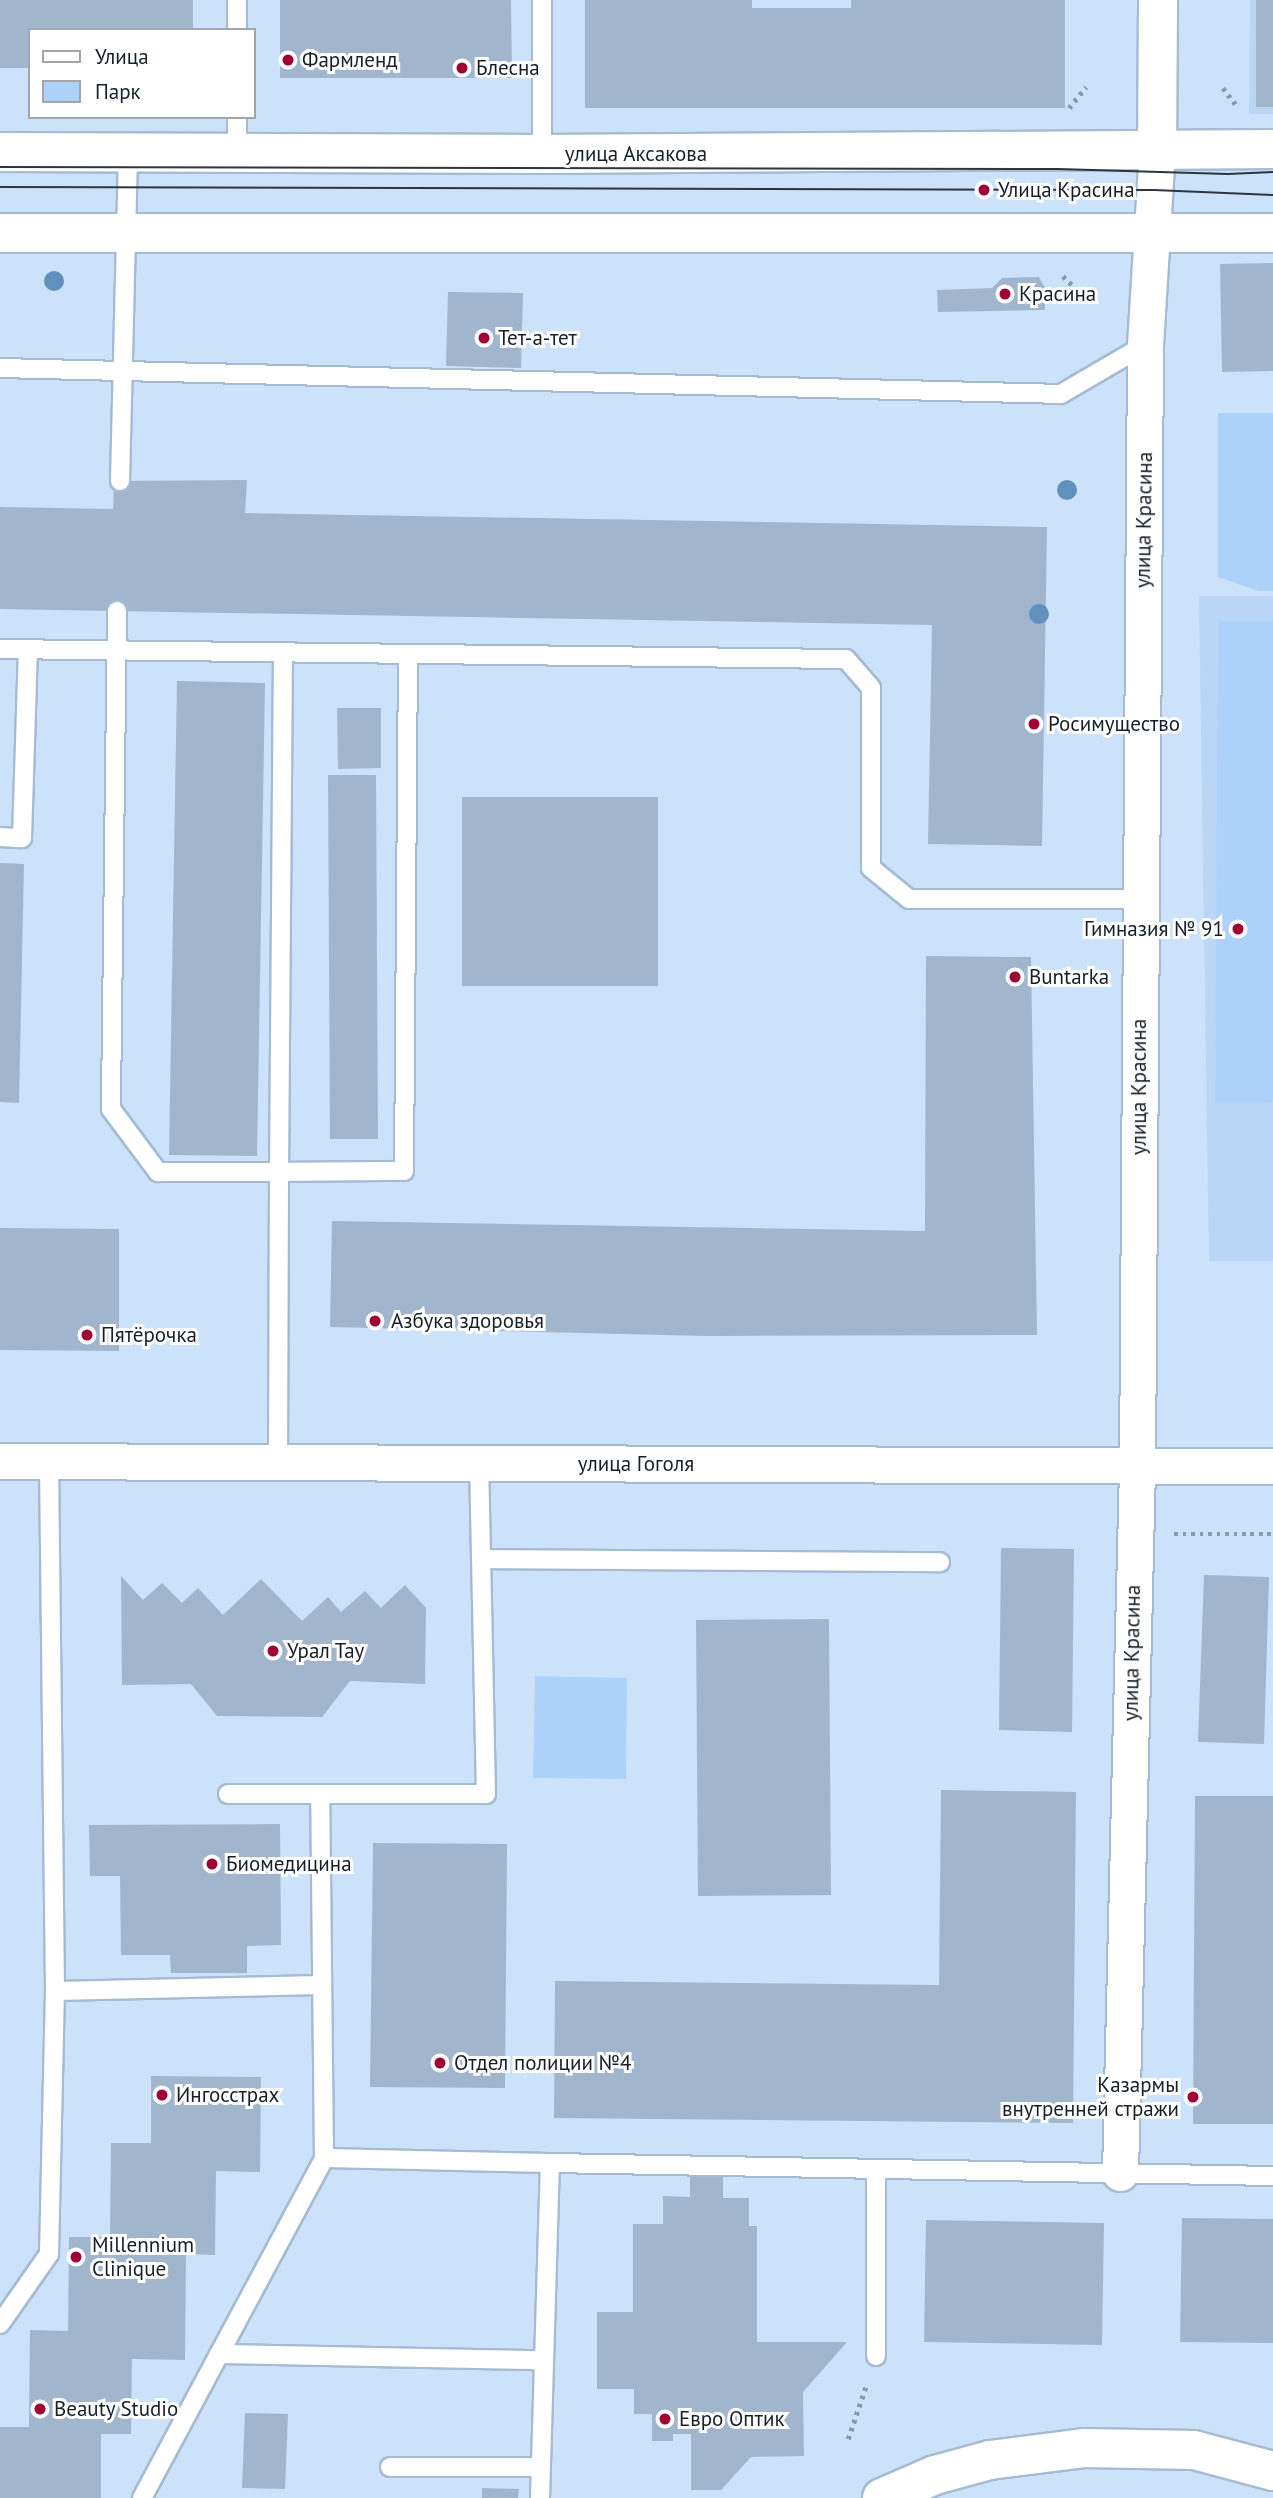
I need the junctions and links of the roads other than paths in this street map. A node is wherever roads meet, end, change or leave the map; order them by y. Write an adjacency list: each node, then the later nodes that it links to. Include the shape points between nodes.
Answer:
1 (237, 0): 4 (lane)
2 (542, 0): 10 (lane)
3 (1158, 0): 6 (street, улица Красина)
4 (237, 28)
5 (237, 135): 9 (street, улица Аксакова); 10 (street, улица Аксакова)
6 (1157, 149): 7 (street, улица Аксакова); 10 (street, улица Аксакова); 14 (street, улица Красина)
7 (1273, 149)
8 (0, 152): 9 (street, улица Аксакова)
9 (128, 154): 13 (lane)
10 (542, 154)
11 (0, 233): 13 (street)
12 (1273, 233): 14 (street)
13 (126, 235): 14 (street); 17 (lane)
14 (1151, 235): 15 (street, улица Красина)
15 (1145, 345): 17 (lane, via 1060,394); 26 (street, улица Красина)
16 (0, 368): 17 (lane)
17 (123, 369): 18 (lane)
18 (120, 481)
19 (117, 611): 22 (lane)
20 (0, 649): 21 (lane)
21 (28, 650): 22 (lane); 25 (lane, via 22,838)
22 (115, 650): 23 (lane); 27 (lane, via 111,1109 158,1172)
23 (283, 653): 24 (lane); 27 (lane)
24 (408, 654): 26 (lane, via 846,659 872,688 871,868 909,899); 27 (lane, via 404,1171)
25 (0, 838)
26 (1140, 899): 32 (street, улица Красина)
27 (279, 1172): 30 (lane)
28 (0, 1461): 29 (street, улица Гоголя)
29 (49, 1461): 30 (street, улица Гоголя); 39 (lane)
30 (278, 1462): 31 (street, улица Гоголя)
31 (479, 1463): 32 (street, улица Гоголя); 34 (lane)
32 (1137, 1466): 33 (street, улица Гоголя); 43 (street, улица Красина)
33 (1273, 1466)
34 (481, 1559): 35 (lane); 37 (lane, via 486,1794)
35 (940, 1562)
36 (228, 1794): 37 (lane)
37 (320, 1794): 38 (lane)
38 (322, 1985): 39 (lane); 40 (lane)
39 (55, 1992): 45 (lane, via 49,2254)
40 (324, 2158): 41 (lane); 46 (lane)
41 (550, 2163): 42 (lane); 48 (lane)
42 (876, 2169): 43 (lane); 47 (lane)
43 (1120, 2173): 44 (lane)
44 (1273, 2176)
45 (0, 2324)
46 (219, 2354): 48 (lane); 52 (lane)
47 (876, 2357)
48 (544, 2360): 50 (lane)
49 (390, 2467): 50 (lane)
50 (541, 2467): 53 (lane)
51 (1273, 2471): 54 (street, via 1194,2450 1085,2448 990,2460 935,2474)
52 (142, 2498)
53 (540, 2498)
54 (882, 2498)

